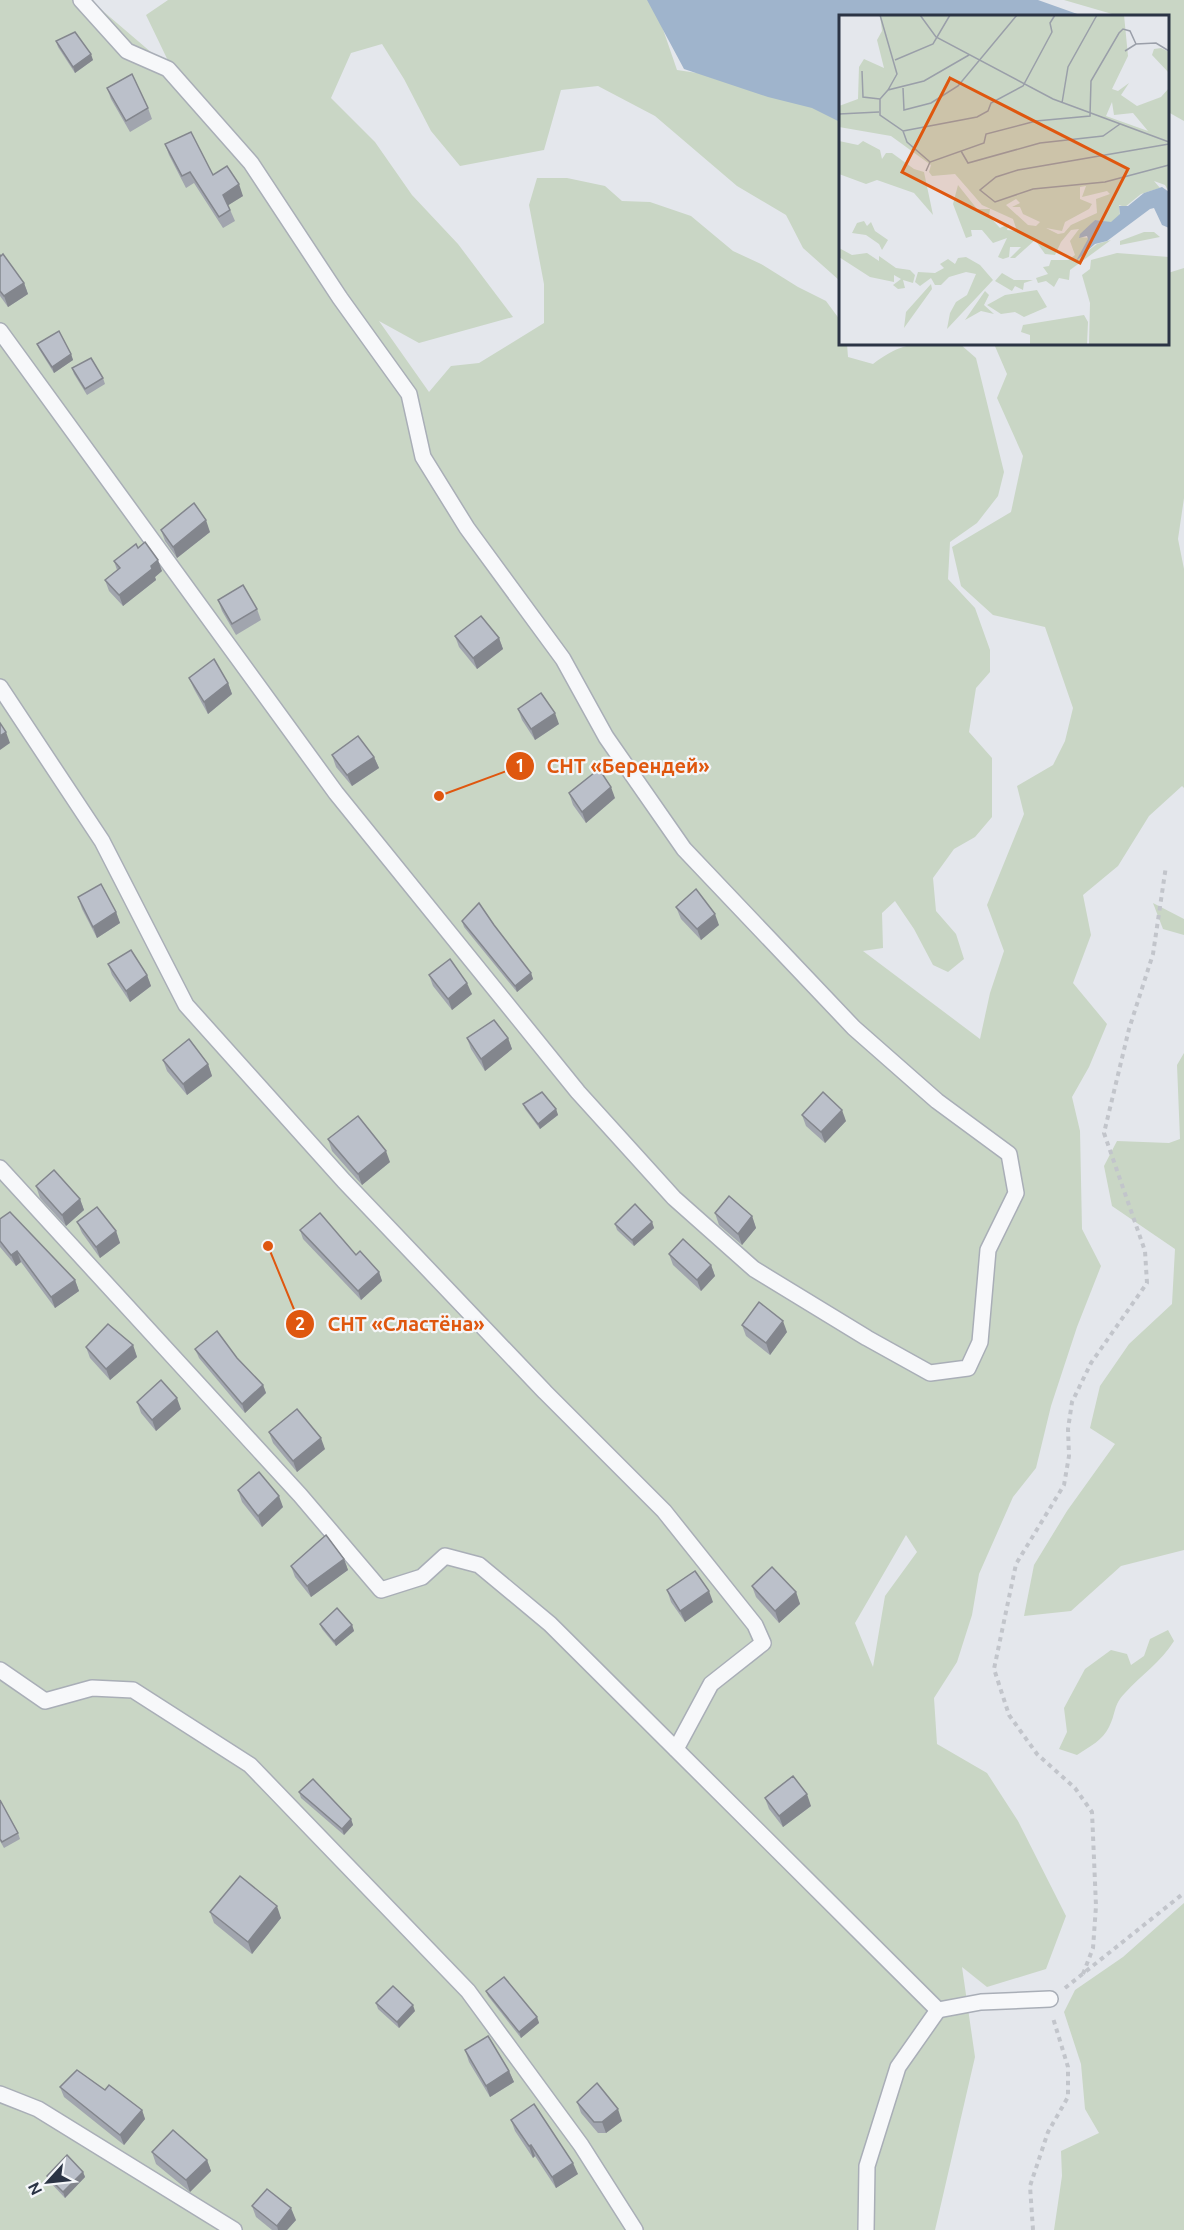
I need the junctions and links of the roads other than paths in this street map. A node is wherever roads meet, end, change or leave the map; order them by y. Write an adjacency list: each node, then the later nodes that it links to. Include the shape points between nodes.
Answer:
1 (81, 0): 2 (lane, via 128,51 168,69 251,163 409,394 423,457 467,528 563,659 606,737 684,849 854,1028 937,1101 1009,1154 1016,1193 988,1250 980,1342 968,1368 930,1373 867,1338 753,1269 674,1198 578,1092 336,793)
2 (0, 331)
3 (0, 687): 6 (lane, via 102,841 186,1005 344,1182 664,1511 755,1626 763,1643 711,1684)
4 (0, 1168): 6 (lane, via 300,1495 381,1590 422,1577 445,1556 479,1565 550,1624)
5 (0, 1670): 11 (lane, via 45,1701 92,1688 134,1690 250,1765 468,1991 581,2145)
6 (676, 1749): 8 (lane)
7 (1050, 1999): 8 (lane, via 981,2002)
8 (938, 2010): 12 (lane, via 898,2067 867,2166)
9 (0, 2094): 10 (lane, via 38,2109)
10 (234, 2230)
11 (635, 2230)
12 (866, 2230)

